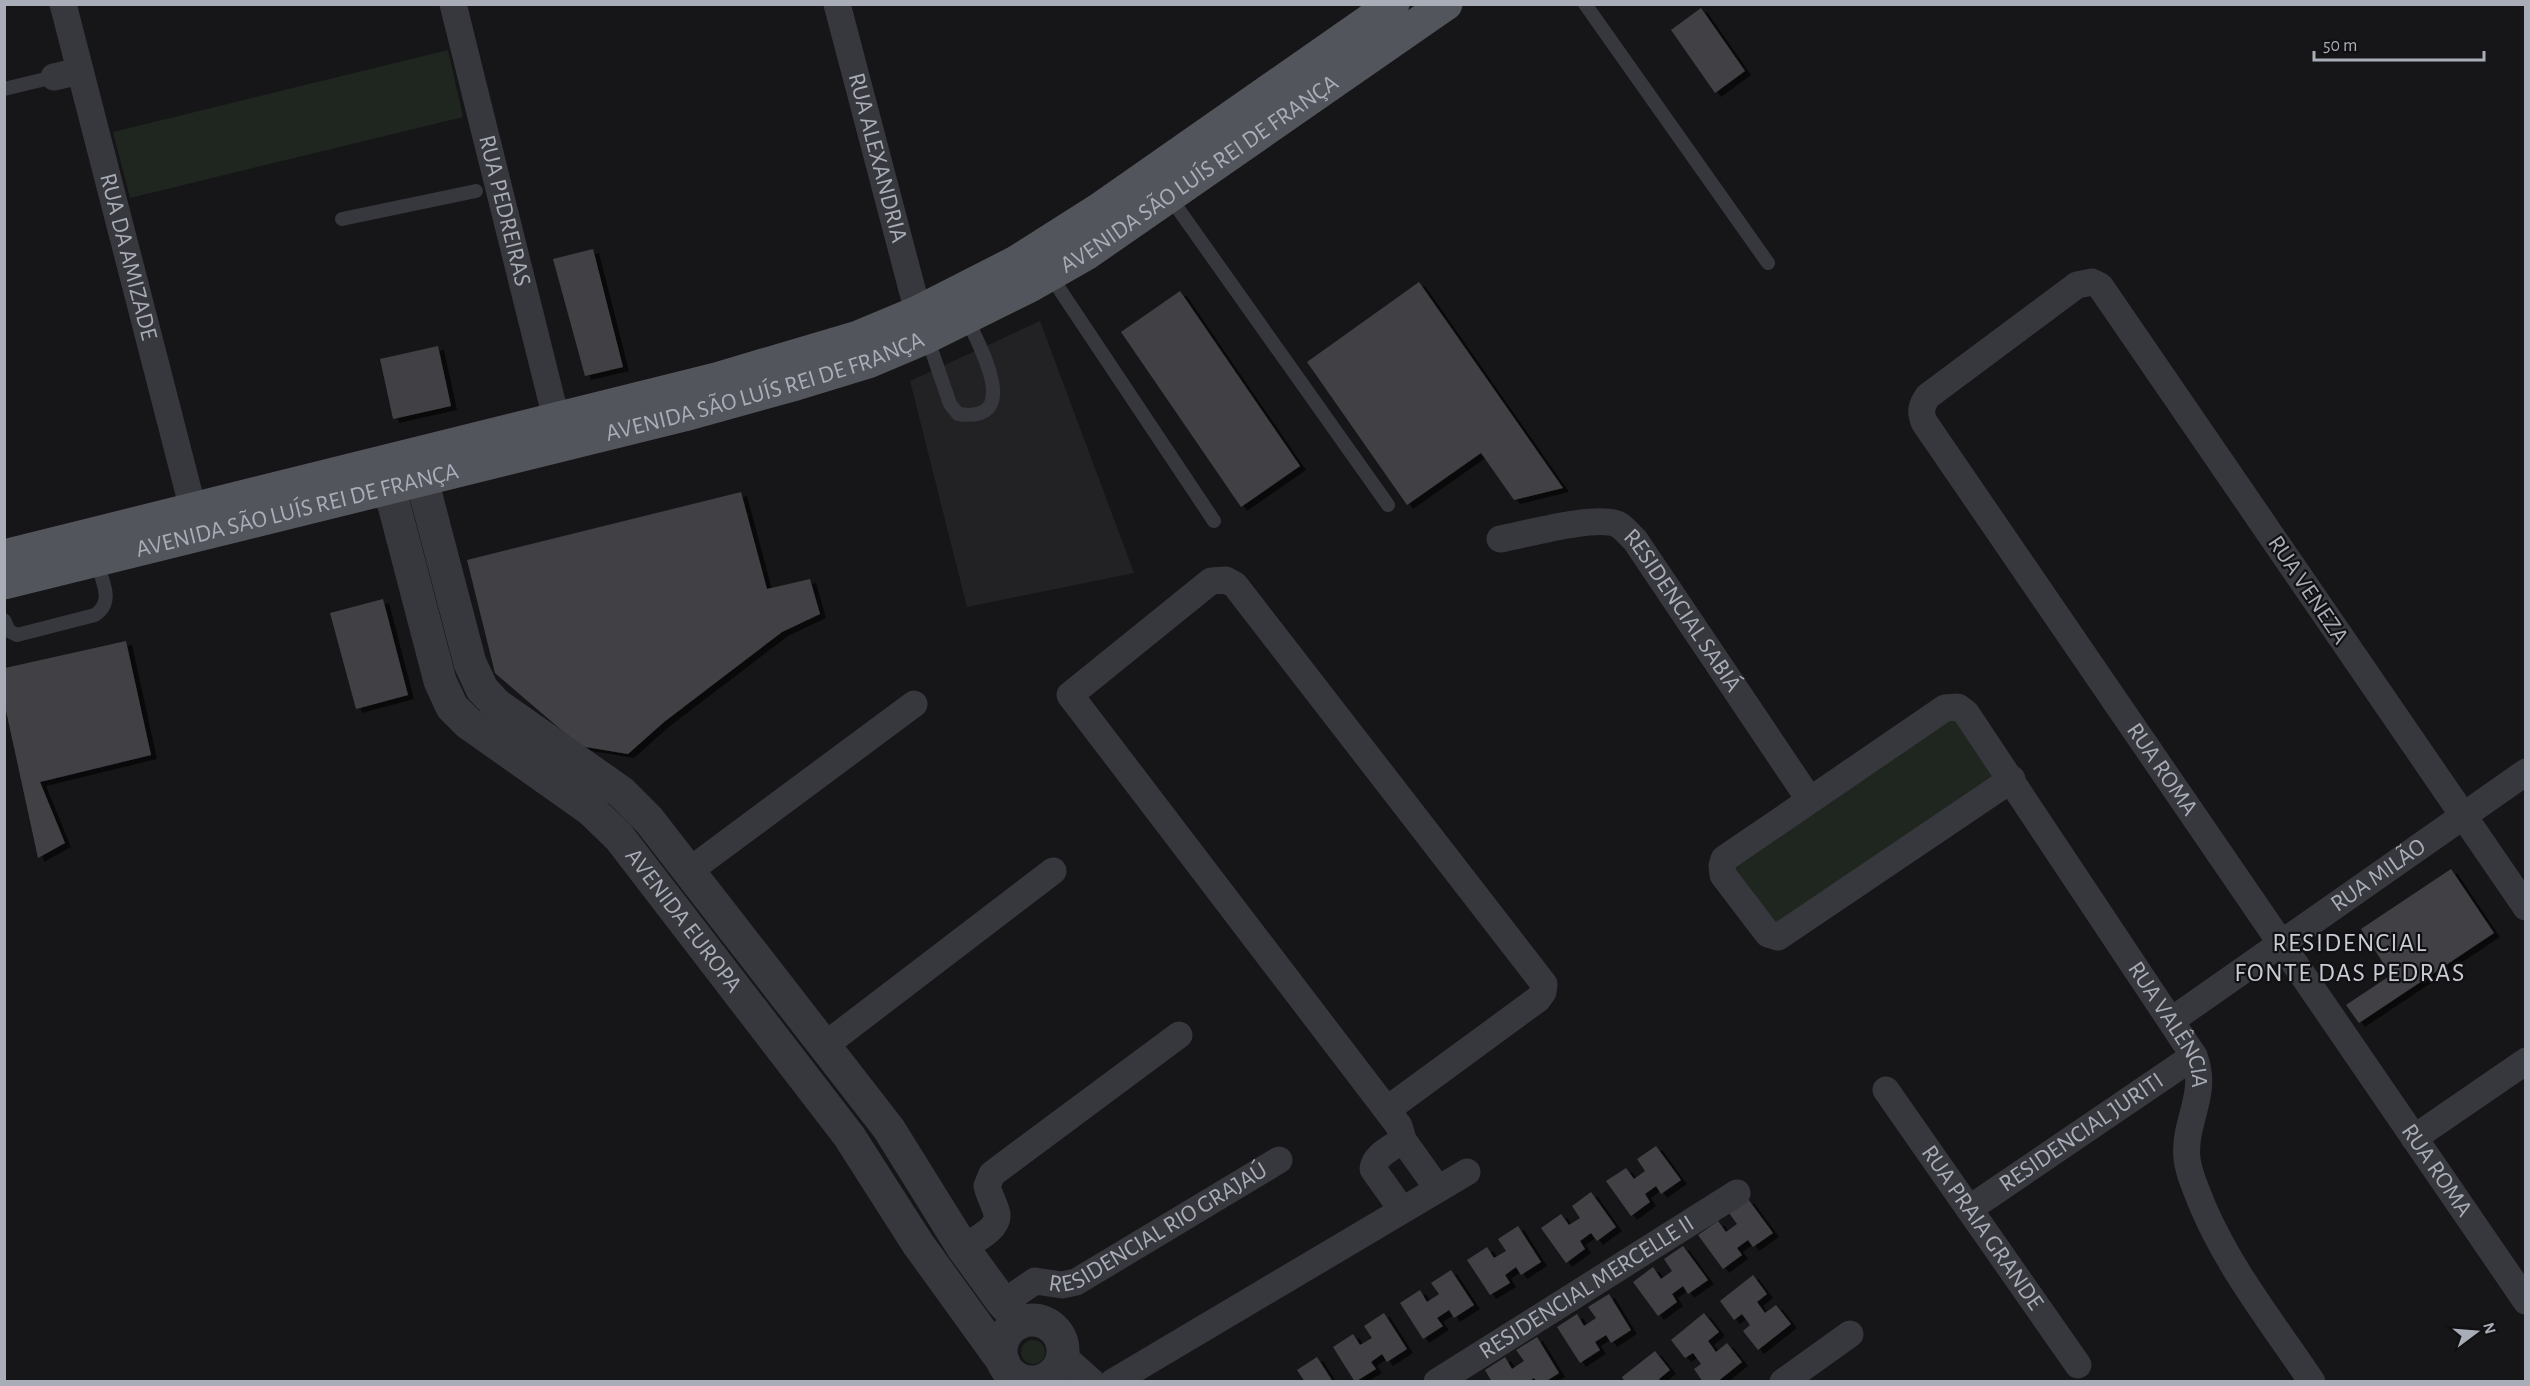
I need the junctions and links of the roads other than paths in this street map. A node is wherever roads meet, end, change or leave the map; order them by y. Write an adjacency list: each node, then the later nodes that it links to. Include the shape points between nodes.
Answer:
1 (63, 4): 7 (street, RUA DA AMIZADE)
2 (453, 4): 9 (street, RUA PEDREIRAS)
3 (837, 4): 16 (street, RUA ALEXANDRIA)
4 (1393, 4): 16 (main road, AVENIDA SÃO LUÍS REI DE FRANÇA, via 1098,210)
5 (1446, 4): 10 (main road, AVENIDA SÃO LUÍS REI DE FRANÇA)
6 (1585, 4): 12 (lane)
7 (67, 74): 8 (lane); 21 (street, RUA DA AMIZADE)
8 (4, 89)
9 (486, 188): 11 (lane); 17 (street, RUA PEDREIRAS)
10 (1169, 196): 13 (main road, AVENIDA SÃO LUÍS REI DE FRANÇA); 20 (lane)
11 (342, 219)
12 (1768, 263)
13 (1050, 275): 15 (main road, AVENIDA SÃO LUÍS REI DE FRANÇA); 22 (lane)
14 (2086, 282): 33 (street, RUA VENEZA, via 2100,286); 37 (street, RUA ROMA, via 1928,396 1921,413)
15 (966, 317): 16 (main road, AVENIDA SÃO LUÍS REI DE FRANÇA); 16 (lane, via 994,390 989,408 981,413 958,414 950,404)
16 (923, 324): 17 (main road, AVENIDA SÃO LUÍS REI DE FRANÇA, via 858,337); 18 (main road, AVENIDA SÃO LUÍS REI DE FRANÇA, via 868,362 737,401)
17 (556, 418): 18 (main road, AVENIDA SÃO LUÍS REI DE FRANÇA)
18 (413, 468): 19 (main road, AVENIDA SÃO LUÍS REI DE FRANÇA); 21 (main road, AVENIDA SÃO LUÍS REI DE FRANÇA); 29 (street, AVENIDA EUROPA, via 473,672)
19 (381, 491): 25 (main road, AVENIDA SÃO LUÍS REI DE FRANÇA); 29 (street, AVENIDA EUROPA, via 394,505 447,698 468,723)
20 (1388, 505)
21 (193, 509): 24 (main road, AVENIDA SÃO LUÍS REI DE FRANÇA)
22 (1214, 521)
23 (1500, 539): 32 (street, RESIDENCIAL SABIÁ, via 1584,523 1604,521 1619,525 1635,540)
24 (4, 556)
25 (96, 561): 26 (main road, AVENIDA SÃO LUÍS REI DE FRANÇA); 27 (lane, via 107,598 103,610 17,635 9,631)
26 (4, 584)
27 (4, 620)
28 (914, 704): 34 (street)
29 (524, 743): 34 (street, AVENIDA EUROPA, via 636,805); 58 (street, AVENIDA EUROPA, via 619,837 849,1136 918,1244)
30 (2526, 772): 33 (street, RUA MILÃO)
31 (2012, 779): 32 (street, RUA VALÊNCIA, via 1971,719 1958,707 1945,708); 32 (street, via 1778,937 1768,934 1723,875 1722,866 1724,859); 38 (street, RUA VALÊNCIA)
32 (1809, 799)
33 (2463, 816): 36 (street, RUA VENEZA); 37 (street, RUA MILÃO)
34 (689, 871): 40 (street, AVENIDA EUROPA)
35 (1053, 871): 40 (street)
36 (2526, 907)
37 (2281, 943): 38 (street, RUA MILÃO); 45 (street, RUA ROMA)
38 (2172, 1020): 41 (street, RUA VALÊNCIA)
39 (1179, 1035): 53 (street, via 992,1174 987,1186 996,1220)
40 (825, 1046): 53 (street, AVENIDA EUROPA, via 899,1143)
41 (2194, 1056): 51 (street, RESIDENCIAL JURITI); 59 (street, RUA VALÊNCIA, via 2200,1084 2188,1138 2192,1182 2217,1240)
42 (2526, 1060): 45 (street)
43 (1886, 1090): 51 (street, RUA PRAIA GRANDE)
44 (1388, 1109): 44 (street, via 1070,695 1211,580 1226,580 1235,585 1544,984 1538,999); 46 (street)
45 (2414, 1138): 54 (street, RUA ROMA)
46 (1403, 1140): 49 (street); 52 (street, via 1378,1157 1373,1169)
47 (1279, 1160): 55 (street, RESIDENCIAL RIO GRAJAÚ, via 1076,1282 1062,1285 1035,1281)
48 (1467, 1172): 49 (street)
49 (1438, 1189): 52 (street)
50 (1737, 1193): 62 (street, RESIDENCIAL MERCELLE II)
51 (1969, 1209): 57 (street, RUA PRAIA GRANDE)
52 (1402, 1210): 61 (street)
53 (963, 1248): 55 (street, AVENIDA EUROPA)
54 (2526, 1301)
55 (1012, 1312): 58 (street, via 1002,1343); 58 (street, via 1042,1322 1059,1335)
56 (1850, 1334): 63 (street)
57 (2078, 1365)
58 (1032, 1372): 60 (street)
59 (2303, 1378)
60 (1092, 1382)
61 (1113, 1382)
62 (1437, 1382)
63 (1783, 1382)

